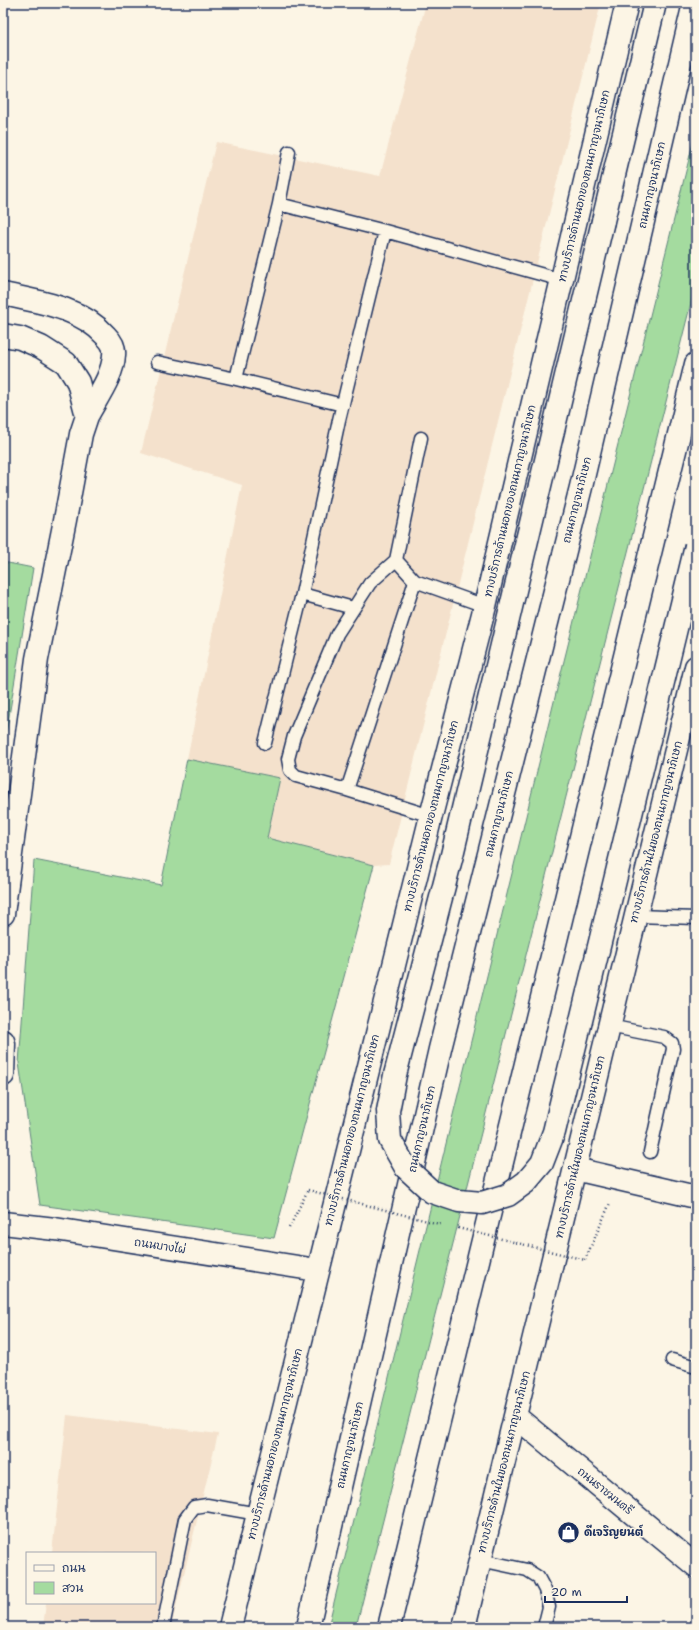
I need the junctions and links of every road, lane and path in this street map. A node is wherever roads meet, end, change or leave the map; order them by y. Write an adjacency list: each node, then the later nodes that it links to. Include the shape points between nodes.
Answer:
1 (627, 3): 7 (main road, ทางบริการด้านนอกของถนนกาญจนาภิเษก)
2 (655, 3): 16 (main road, bridge, via 452,855 388,1111 390,1140 406,1168 432,1192 459,1201 482,1203 508,1195 526,1182 542,1163 554,1132)
3 (694, 3): 50 (main road, ถนนกาญจนาภิเษก, via 581,487 440,1050)
4 (289, 152): 5 (lane)
5 (279, 204): 6 (lane); 12 (lane)
6 (385, 231): 7 (lane); 13 (lane)
7 (562, 280): 20 (main road, ทางบริการด้านนอกของถนนกาญจนาภิเษก)
8 (3, 294): 14 (main road, via 66,310 88,320 113,343 115,354 112,368)
9 (3, 335): 14 (main road, via 20,338 41,347 66,364 78,382)
10 (157, 362): 12 (lane)
11 (696, 364): 51 (main road)
12 (236, 379): 13 (lane)
13 (343, 405): 19 (lane)
14 (87, 416): 27 (main road, via 81,434 37,659)
15 (421, 438): 17 (lane)
16 (696, 546)
17 (396, 560): 18 (lane); 21 (lane, via 370,582)
18 (415, 581): 20 (lane); 25 (lane)
19 (302, 594): 21 (lane); 24 (lane)
20 (485, 606): 26 (main road, ทางบริการด้านนอกของถนนกาญจนาภิเษก)
21 (353, 608): 25 (lane, via 337,634 294,736 288,758 290,770 296,776)
22 (696, 667): 23 (main road, ทางบริการด้านในของถนนกาญจนาภิเษก)
23 (694, 690): 28 (main road, ทางบริการด้านในของถนนกาญจนาภิเษก)
24 (265, 743)
25 (347, 790): 26 (lane)
26 (431, 816): 41 (main road, ทางบริการด้านนอกของถนนกาญจนาภิเษก)
27 (3, 914)
28 (636, 916): 29 (lane); 30 (main road, ทางบริการด้านในของถนนกาญจนาภิเษก)
29 (696, 918)
30 (609, 1026): 33 (lane, via 664,1037 672,1043 673,1049); 34 (main road, ทางบริการด้านในของถนนกาญจนาภิเษก)
31 (3, 1041): 32 (main road)
32 (3, 1075)
33 (650, 1152)
34 (575, 1169): 36 (main road); 44 (main road, ทางบริการด้านในของถนนกาญจนาภิเษก)
35 (308, 1190): 39 (path)
36 (696, 1197)
37 (610, 1203): 40 (path)
38 (3, 1223): 41 (main road, ถนนบางไผ่)
39 (289, 1228)
40 (585, 1260)
41 (317, 1270): 45 (main road, ทางบริการด้านนอกของถนนกาญจนาภิเษก)
42 (672, 1360): 43 (lane)
43 (696, 1367)
44 (515, 1416): 46 (main road, ทางบริการด้านในของถนนกาญจนาภิเษก); 47 (main road, ถนนราชมนตรี)
45 (258, 1514): 48 (lane, via 207,1505 194,1507 185,1519); 49 (main road, ทางบริการด้านนอกของถนนกาญจนาภิเษก)
46 (480, 1560): 52 (main road, ทางบริการด้านในของถนนกาญจนาภิเษก); 53 (lane, via 527,1570 538,1577 545,1590 549,1608)
47 (696, 1566)
48 (163, 1627)
49 (230, 1627)
50 (308, 1627)
51 (389, 1627)
52 (464, 1627)
53 (544, 1627)

